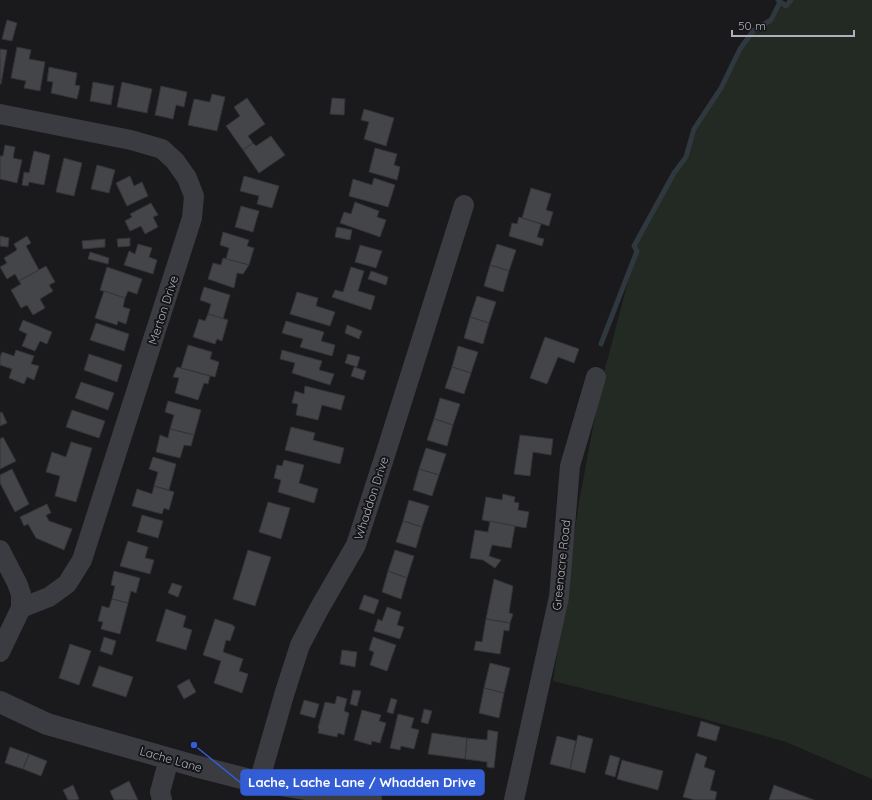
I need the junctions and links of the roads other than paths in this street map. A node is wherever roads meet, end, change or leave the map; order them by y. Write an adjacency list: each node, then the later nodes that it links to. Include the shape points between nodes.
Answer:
1 (0, 114): 5 (street, Merton Drive, via 130,140 162,149 175,161 187,178 194,196 192,218 82,560 67,584 49,597)
2 (464, 206): 9 (street, Whaddon Drive, via 356,545 300,645)
3 (596, 377): 12 (street, Greenacre Road, via 570,466 559,597)
4 (0, 550): 5 (street, via 18,583)
5 (21, 608): 6 (street)
6 (0, 652)
7 (0, 702): 8 (street, Lache Lane, via 47,724)
8 (169, 759): 9 (street, Lache Lane); 10 (street, via 160,792)
9 (259, 782): 11 (street, Lache Lane)
10 (162, 800)
11 (371, 800)
12 (514, 800)

